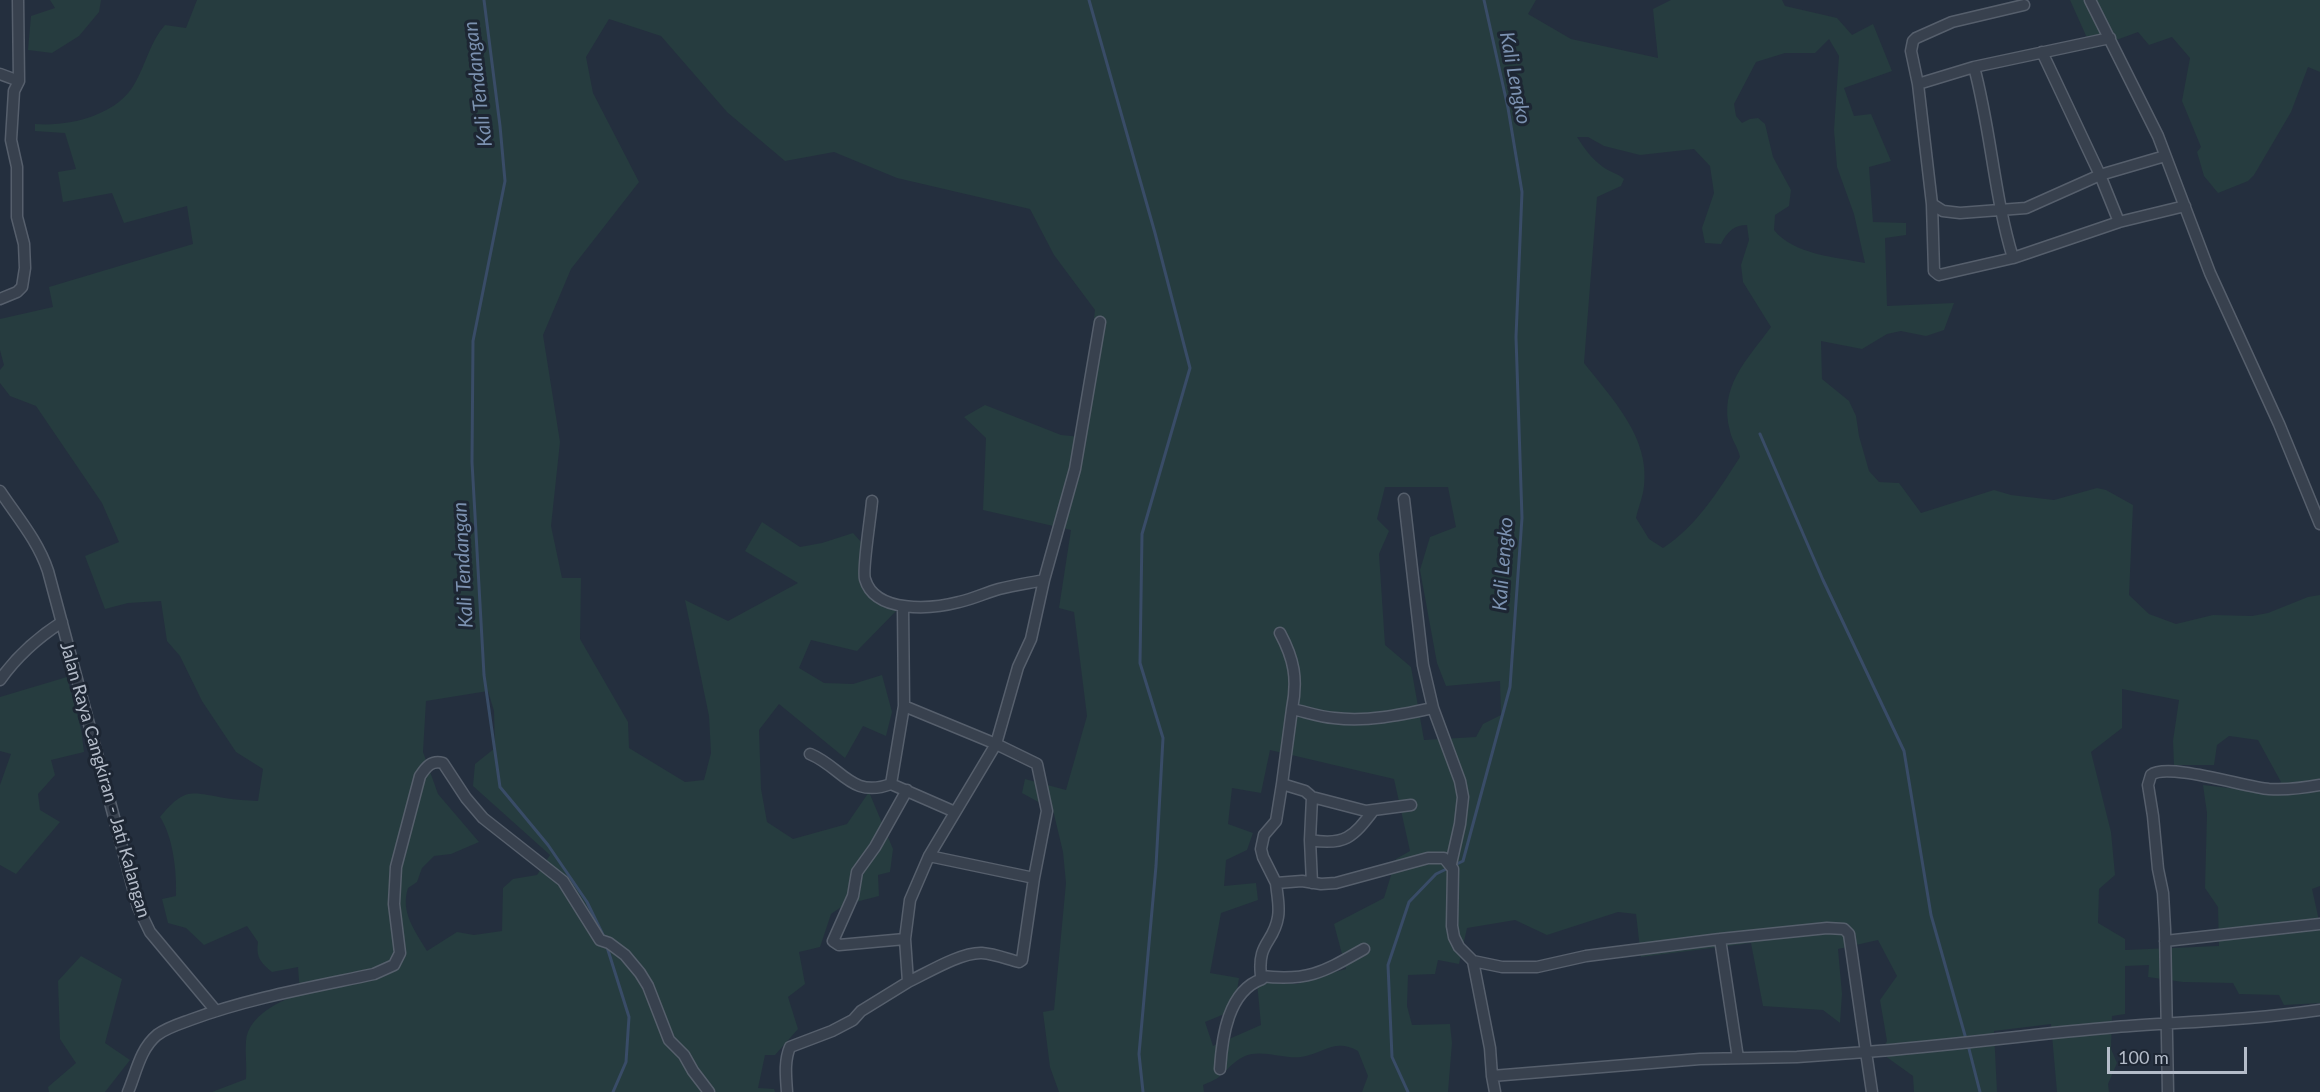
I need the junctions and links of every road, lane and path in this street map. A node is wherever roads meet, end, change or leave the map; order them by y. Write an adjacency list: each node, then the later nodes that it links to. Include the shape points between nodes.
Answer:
1 (18, 0): 8 (street)
2 (2090, 0): 4 (street)
3 (2024, 5): 9 (street, via 1952,22 1916,38 1911,51)
4 (2110, 38): 5 (street); 12 (street)
5 (2042, 52): 6 (street); 13 (street)
6 (1974, 67): 9 (street); 16 (street, via 1986,114)
7 (0, 74): 8 (street)
8 (19, 81): 11 (street, via 14,91)
9 (1918, 84): 14 (street)
10 (0, 136): 11 (street)
11 (11, 140): 19 (street, via 17,167 17,217 25,268 22,286)
12 (2165, 156): 13 (street); 15 (street)
13 (2100, 175): 16 (street, via 2041,203); 17 (street)
14 (1932, 204): 16 (street, via 1951,213); 18 (street, via 1936,274)
15 (2185, 206): 17 (street); 24 (street, via 2210,273)
16 (2001, 212): 18 (street)
17 (2119, 222): 18 (street)
18 (2013, 258)
19 (0, 299)
20 (1100, 322): 25 (street, via 1075,469)
21 (0, 491): 27 (street, Jalan Raya Cangkiran - Jati Kalangan, via 40,551)
22 (1404, 499): 31 (street, via 1423,665)
23 (872, 501): 26 (street, via 864,577 877,596)
24 (2320, 524)
25 (1044, 580): 26 (street, via 959,602); 33 (street, via 1031,639 1018,667)
26 (903, 606): 30 (street)
27 (62, 622): 29 (street, via 41,635); 58 (street, Jalan Raya Cangkiran - Jati Kalangan, via 138,907 150,932)
28 (1280, 633): 32 (street, via 1295,669)
29 (0, 680)
30 (904, 706): 33 (street); 35 (street)
31 (1433, 708): 32 (street, via 1359,720); 45 (street, via 1463,797)
32 (1292, 709): 36 (street)
33 (996, 744): 41 (street); 46 (street, via 1034,762 1039,769 1047,815)
34 (810, 754): 35 (street, via 859,787 873,789)
35 (891, 784): 38 (street)
36 (1282, 784): 39 (street); 48 (street, via 1276,821 1264,835 1260,849)
37 (2320, 785): 52 (street, via 2268,789 2161,770 2151,775 2148,785 2163,893)
38 (907, 790): 41 (street); 50 (street, via 857,872 853,896 833,941 839,945)
39 (1312, 797): 42 (street); 43 (street)
40 (1411, 805): 42 (street)
41 (955, 812): 44 (street)
42 (1373, 812): 43 (street, via 1347,839)
43 (1310, 840): 47 (street)
44 (929, 856): 46 (street); 50 (street, via 910,900)
45 (1452, 866): 47 (street, via 1444,858 1428,858 1350,880); 54 (street, via 1454,938)
46 (1034, 878): 56 (street, via 1021,962 976,953)
47 (1312, 883): 48 (street)
48 (1276, 884): 55 (street, via 1278,919 1262,952)
49 (2320, 924): 52 (street)
50 (905, 939): 56 (street)
51 (1720, 939): 54 (street, via 1586,956 1537,967 1502,967); 60 (street, via 1827,928 1848,931); 61 (street)
52 (2165, 941): 59 (street)
53 (1364, 949): 55 (street, via 1317,974 1298,978)
54 (1473, 961): 63 (street)
55 (1262, 976): 62 (street, via 1239,998 1230,1015)
56 (908, 982): 66 (street, via 853,1020 790,1047 785,1075)
57 (2320, 1010): 59 (street)
58 (216, 1011): 64 (street, via 157,1035 141,1056); 65 (street, via 374,974 394,965 400,953 394,904 396,867 420,776 438,761 483,818 563,881 605,941 626,955 648,986 669,1040)
59 (2168, 1025): 60 (street); 69 (street)
60 (1866, 1052): 61 (street); 68 (street)
61 (1738, 1058): 63 (street)
62 (1220, 1069)
63 (1492, 1076): 67 (street)
64 (128, 1092)
65 (709, 1092)
66 (787, 1092)
67 (1495, 1092)
68 (1872, 1092)
69 (2168, 1092)

